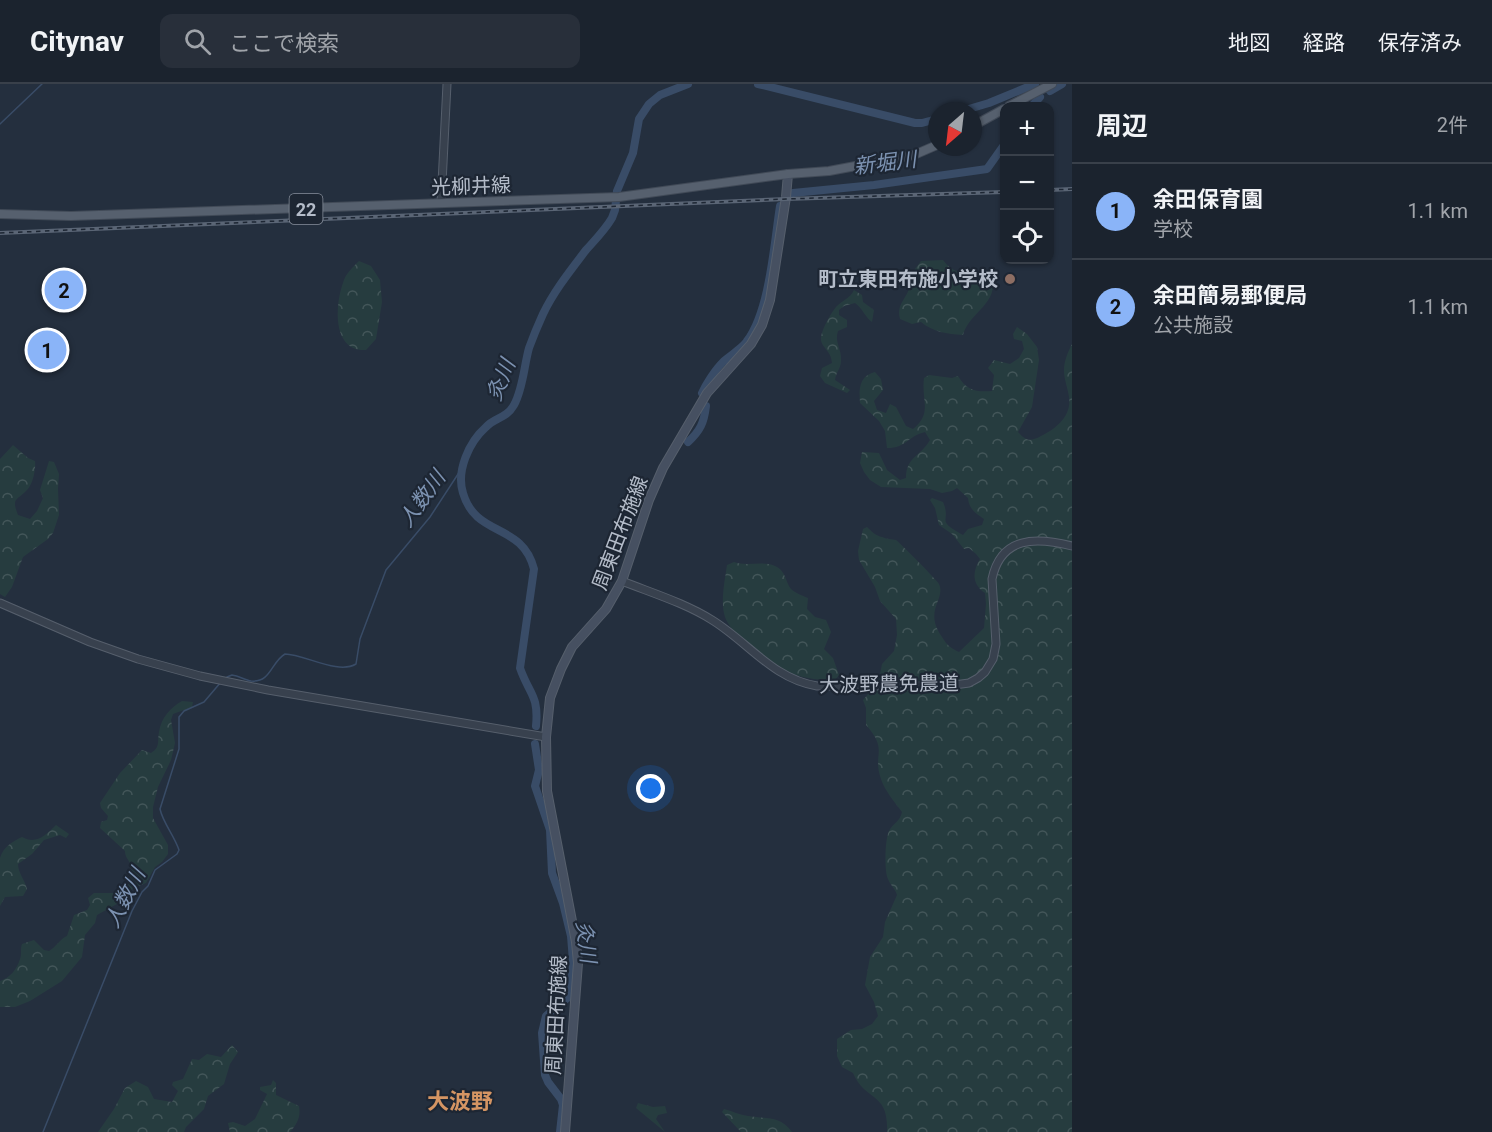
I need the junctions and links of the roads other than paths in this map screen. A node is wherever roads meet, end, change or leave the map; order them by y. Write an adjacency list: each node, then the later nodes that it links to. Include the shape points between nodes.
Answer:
1 (447, 84): 8 (street)
2 (1052, 84): 3 (main road)
3 (1017, 102)
4 (1000, 112): 5 (main road)
5 (982, 121)
6 (928, 149): 7 (main road, 光柳井線 / 22, via 829,171)
7 (788, 174): 8 (main road, 光柳井線 / 22, via 616,197); 11 (main road, 周東田布施線, via 770,300 762,325 751,344 707,393 663,468)
8 (441, 204): 9 (main road, 光柳井線 / 22, via 71,216)
9 (0, 214)
10 (1072, 546): 11 (street, 大波野農免農道, via 1030,541 1002,555 992,579 996,644 993,659 978,678 947,686 803,684 781,674 711,619)
11 (622, 581): 13 (main road, 周東田布施線, via 606,609 566,659 550,698)
12 (0, 603): 13 (street, via 90,642 200,676)
13 (546, 737): 14 (main road, 周東田布施線, via 547,791 578,963)
14 (565, 1132)

